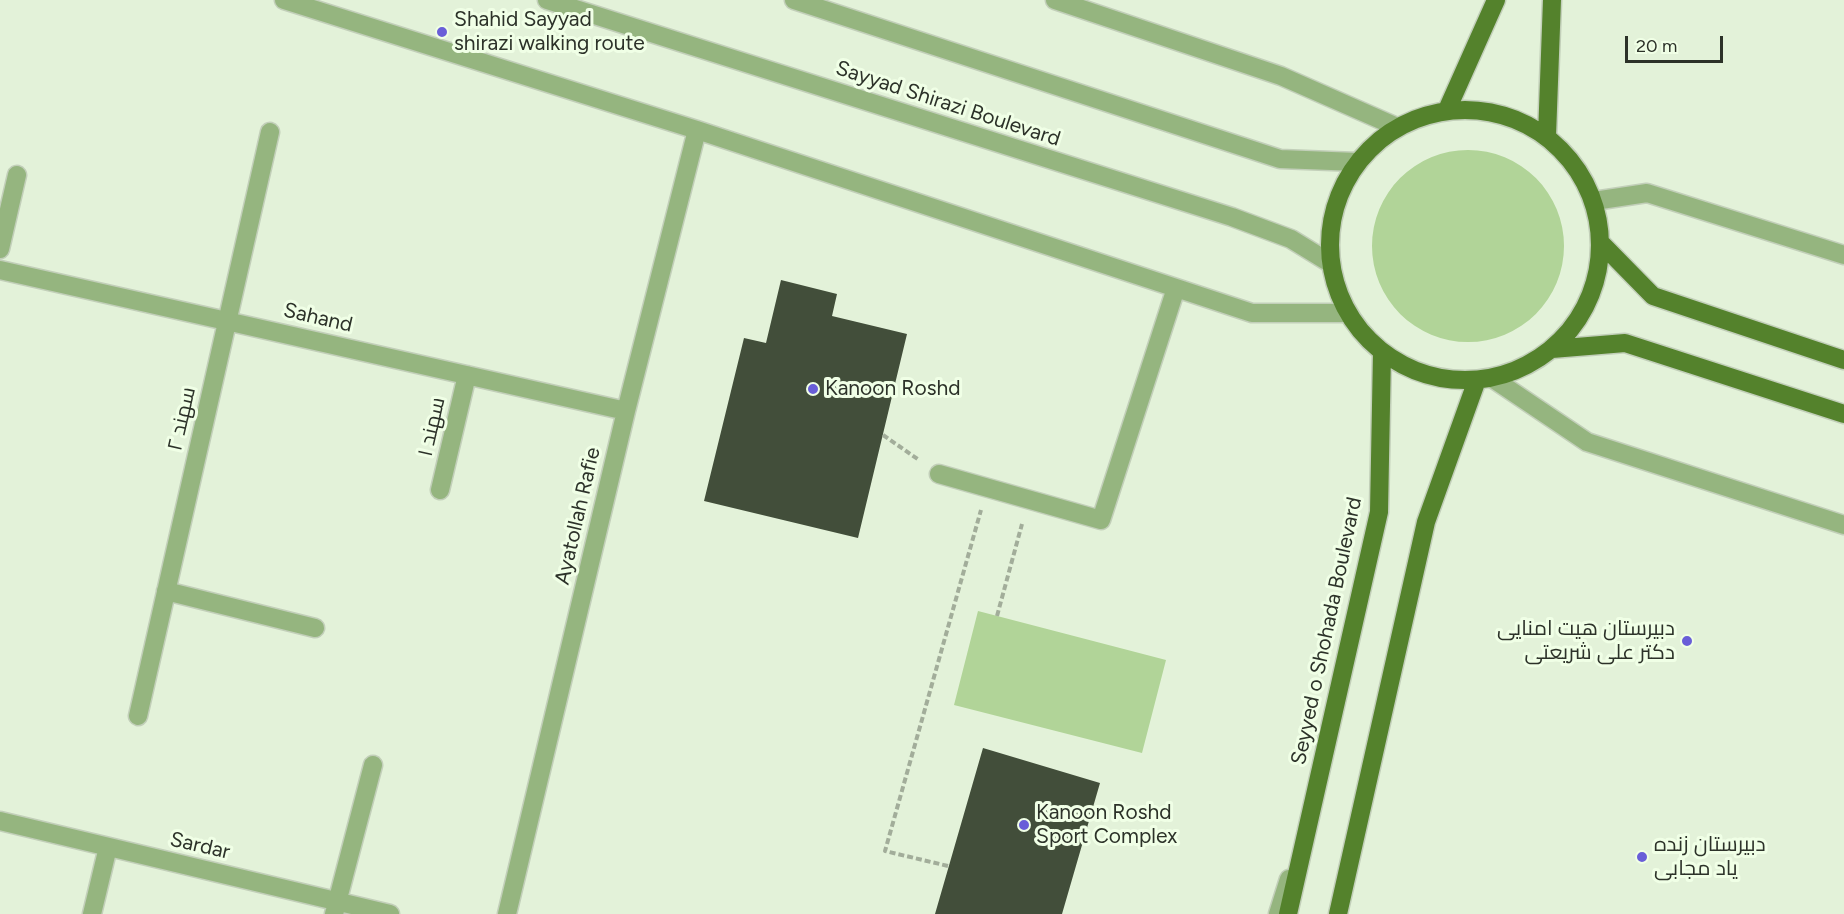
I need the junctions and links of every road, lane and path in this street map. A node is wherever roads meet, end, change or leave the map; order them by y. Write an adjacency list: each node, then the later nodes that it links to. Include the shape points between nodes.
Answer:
1 (284, 0): 9 (street)
2 (547, 0): 18 (street, Sayyad Shirazi Boulevard, via 1232,217 1291,239)
3 (794, 0): 12 (street, via 1281,159)
4 (1055, 0): 8 (street, via 1281,76)
5 (1496, 0): 7 (main road)
6 (1552, 0): 11 (main road)
7 (1447, 110): 8 (main road); 11 (main road, via 1500,113)
8 (1397, 127): 12 (main road)
9 (698, 130): 20 (street); 28 (street, Ayatollah Rafie)
10 (270, 132): 22 (street, سهند ۲)
11 (1547, 136): 14 (main road, via 1578,170)
12 (1357, 162): 18 (main road, via 1334,210)
13 (17, 175): 16 (street)
14 (1594, 201): 15 (main road); 17 (street, via 1647,193)
15 (1600, 242): 23 (main road, via 1595,282 1578,318); 25 (main road, via 1653,296)
16 (0, 249)
17 (1844, 255)
18 (1330, 262): 21 (main road)
19 (0, 270): 22 (street, Sahand)
20 (1176, 288): 21 (street, via 1252,313); 34 (street, via 1101,520)
21 (1347, 313): 24 (main road)
22 (227, 321): 26 (street, Sahand); 36 (street, سهند ۲)
23 (1552, 349): 27 (main road, via 1523,367); 29 (main road, via 1625,343)
24 (1382, 353): 27 (main road, via 1427,376); 42 (main road, Seyyed o Shohada Boulevard, via 1379,512)
25 (1844, 360)
26 (467, 375): 28 (street, Sahand); 33 (street, سهند ۱)
27 (1484, 379): 35 (street, via 1587,442); 51 (main road, via 1426,522)
28 (626, 411): 48 (street, Ayatollah Rafie)
29 (1844, 414)
30 (883, 435): 31 (path)
31 (939, 474): 32 (street)
32 (988, 488): 34 (street); 44 (path, via 885,852)
33 (440, 490)
34 (1028, 500): 37 (path)
35 (1844, 525)
36 (166, 591): 38 (street); 39 (street, سهند ۲)
37 (997, 616)
38 (315, 628)
39 (138, 716)
40 (373, 765): 45 (street)
41 (0, 821): 43 (street, Sardar)
42 (1308, 823): 49 (street); 50 (main road, Seyyed o Shohada Boulevard)
43 (108, 847): 45 (street, Sardar); 46 (street)
44 (948, 866)
45 (335, 908): 47 (street, Sardar)
46 (93, 914)
47 (390, 914)
48 (507, 914)
49 (1278, 914)
50 (1288, 914)
51 (1338, 914)

